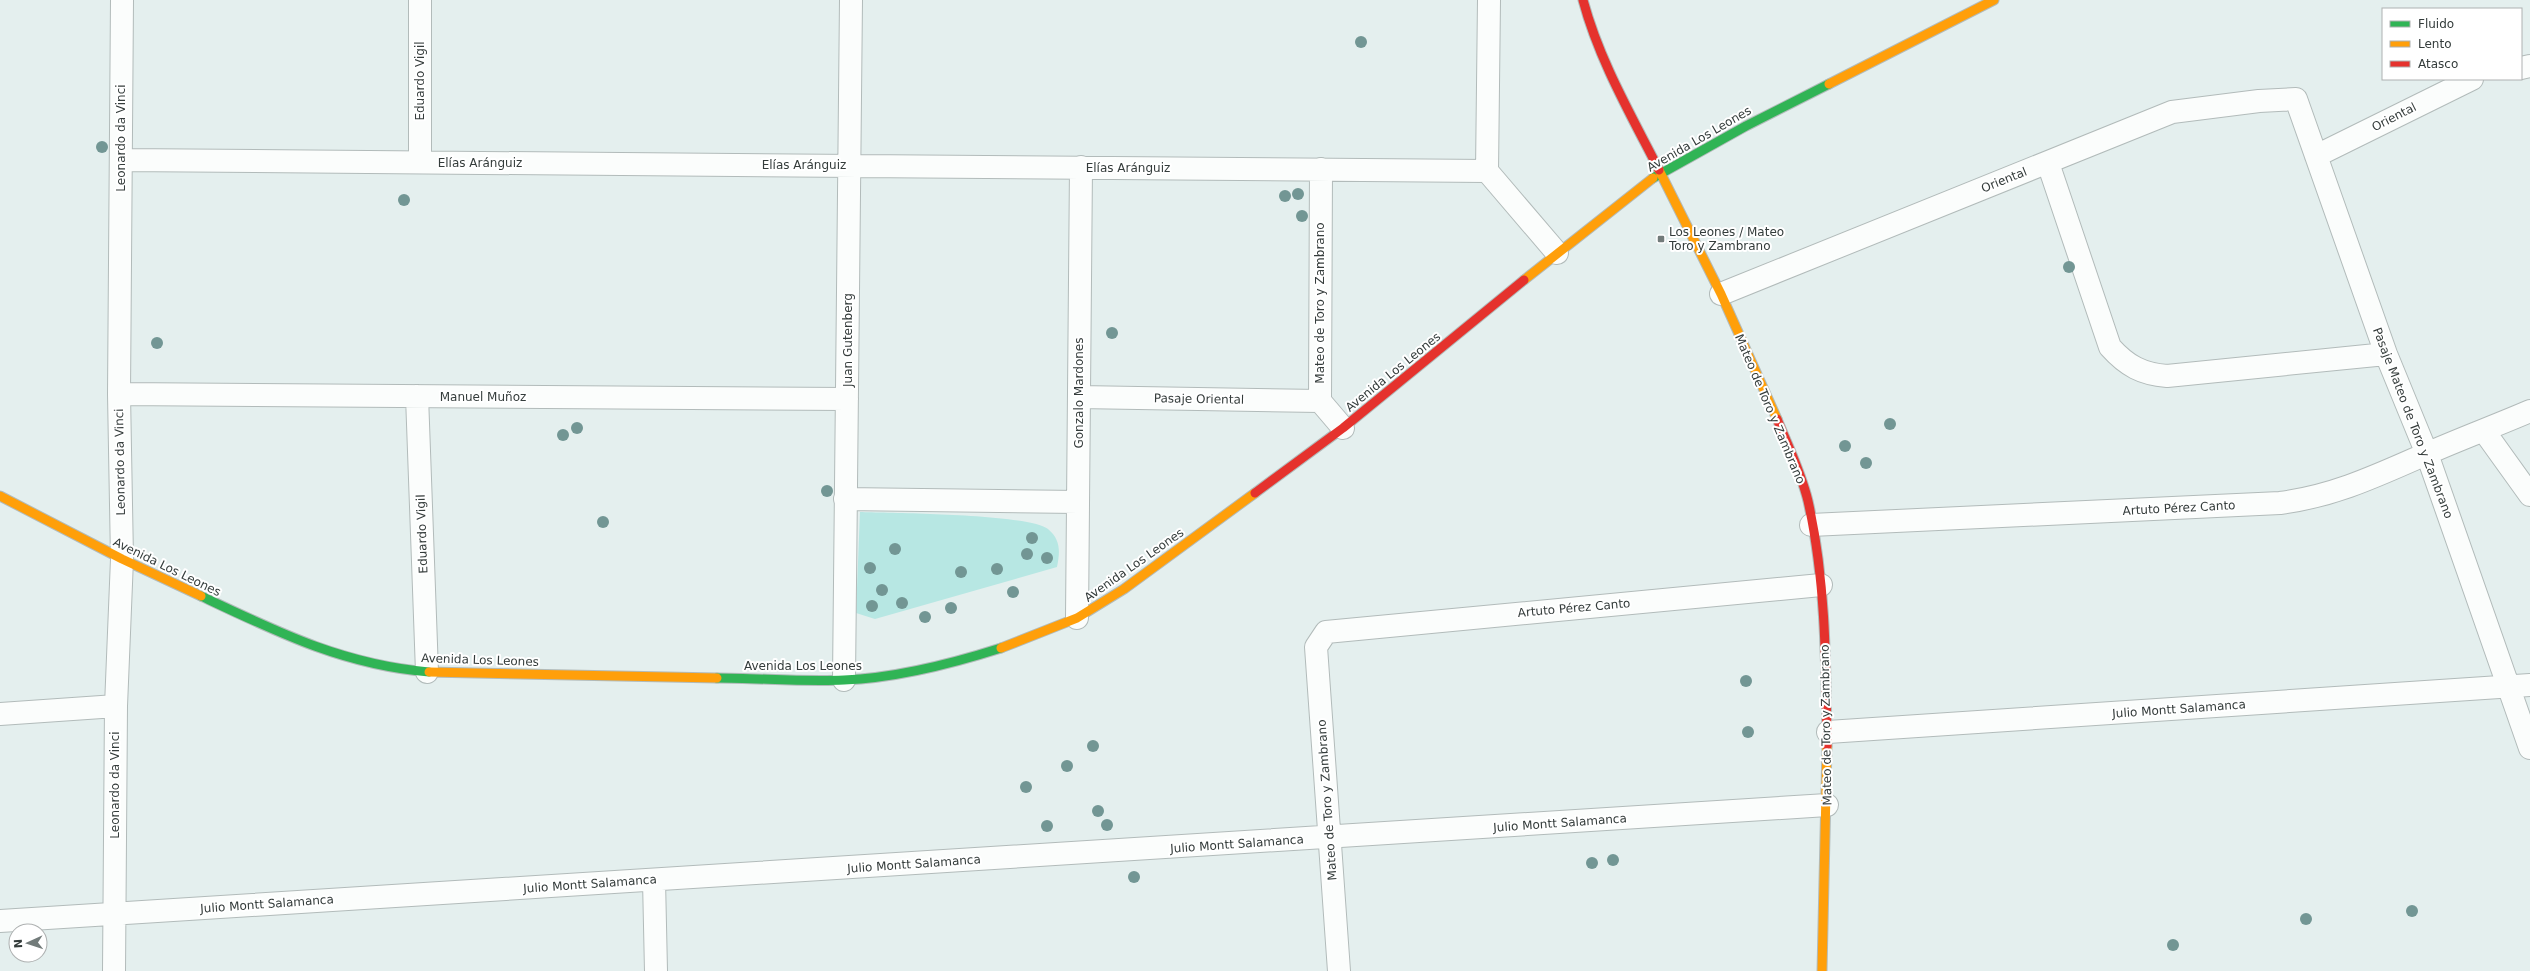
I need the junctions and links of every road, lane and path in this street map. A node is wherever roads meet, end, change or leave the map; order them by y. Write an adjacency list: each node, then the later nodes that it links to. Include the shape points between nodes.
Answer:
1 (122, 0): 10 (street, Leonardo da Vinci)
2 (420, 0): 11 (street, Eduardo Vigil)
3 (851, 0): 13 (street, Juan Gutenberg)
4 (1489, 0): 16 (street)
5 (1584, 0): 17 (main road, Mateo de Toro y Zambrano, via 1590,26 1611,74)
6 (1994, 0): 17 (main road, Avenida Los Leones, via 1746,126)
7 (2470, 80): 9 (street, Oriental)
8 (2296, 99): 9 (street, Pasaje Mateo de Toro y Zambrano); 12 (street, Oriental, via 2172,112)
9 (2316, 156): 20 (street, Pasaje Mateo de Toro y Zambrano)
10 (121, 160): 11 (street, Elías Aránguiz); 21 (street, Leonardo da Vinci)
11 (420, 162): 13 (street, Elías Aránguiz)
12 (2048, 163): 19 (street, Oriental); 20 (street, via 2110,347 2133,368 2150,375 2168,376)
13 (849, 166): 14 (street, Elías Aránguiz); 24 (street, Juan Gutenberg)
14 (1081, 167): 15 (street, Elías Aránguiz); 23 (street, Gonzalo Mardones)
15 (1321, 169): 16 (street, Elías Aránguiz); 25 (street, Mateo de Toro y Zambrano)
16 (1487, 171): 18 (street)
17 (1660, 173): 18 (main road, Avenida Los Leones); 19 (main road, Mateo de Toro y Zambrano)
18 (1557, 253): 27 (main road, Avenida Los Leones)
19 (1721, 294): 34 (main road, Mateo de Toro y Zambrano, via 1796,465 1808,501)
20 (2386, 354): 29 (street, Pasaje Mateo de Toro y Zambrano)
21 (119, 394): 22 (street, Manuel Muñoz); 35 (street, Leonardo da Vinci)
22 (417, 396): 24 (street, Manuel Muñoz); 39 (street, Eduardo Vigil)
23 (1079, 397): 25 (street, Pasaje Oriental); 33 (street, Gonzalo Mardones)
24 (847, 399): 32 (street, Juan Gutenberg)
25 (1320, 401): 27 (street, Mateo de Toro y Zambrano)
26 (2530, 411): 28 (street, Artuto Pérez Canto)
27 (1343, 428): 37 (main road, Avenida Los Leones, via 1124,589)
28 (2484, 431): 29 (street, Artuto Pérez Canto); 30 (street)
29 (2427, 454): 34 (street, Artuto Pérez Canto, via 2344,490 2310,499 2280,503); 42 (street, Pasaje Mateo de Toro y Zambrano)
30 (2530, 495)
31 (0, 496): 35 (main road, Avenida Los Leones)
32 (846, 499): 33 (street); 40 (street, Juan Gutenberg)
33 (1078, 502): 37 (street, Gonzalo Mardones)
34 (1811, 525): 36 (main road, Mateo de Toro y Zambrano)
35 (122, 559): 39 (main road, Avenida Los Leones, via 296,641 358,661); 43 (street, Leonardo da Vinci)
36 (1821, 585): 38 (street, Artuto Pérez Canto); 45 (main road, Mateo de Toro y Zambrano)
37 (1077, 618): 40 (main road, Avenida Los Leones, via 1026,640 974,658 888,676)
38 (1326, 632): 48 (street, Mateo de Toro y Zambrano, via 1316,647)
39 (428, 672): 40 (main road, Avenida Los Leones)
40 (844, 680)
41 (2530, 685): 42 (street, Julio Montt Salamanca)
42 (2507, 688): 45 (street, Julio Montt Salamanca); 46 (street, Pasaje Mateo de Toro y Zambrano)
43 (116, 706): 44 (street); 50 (street, Leonardo da Vinci)
44 (0, 714)
45 (1828, 732): 47 (main road, Mateo de Toro y Zambrano)
46 (2530, 748)
47 (1827, 806): 48 (street, Julio Montt Salamanca); 55 (main road, Mateo de Toro y Zambrano)
48 (1329, 838): 49 (street, Julio Montt Salamanca); 54 (street, Mateo de Toro y Zambrano)
49 (654, 880): 50 (street, Julio Montt Salamanca); 53 (street)
50 (114, 914): 51 (street, Julio Montt Salamanca); 52 (street, Leonardo da Vinci)
51 (0, 921)
52 (114, 971)
53 (656, 971)
54 (1339, 971)
55 (1822, 971)

